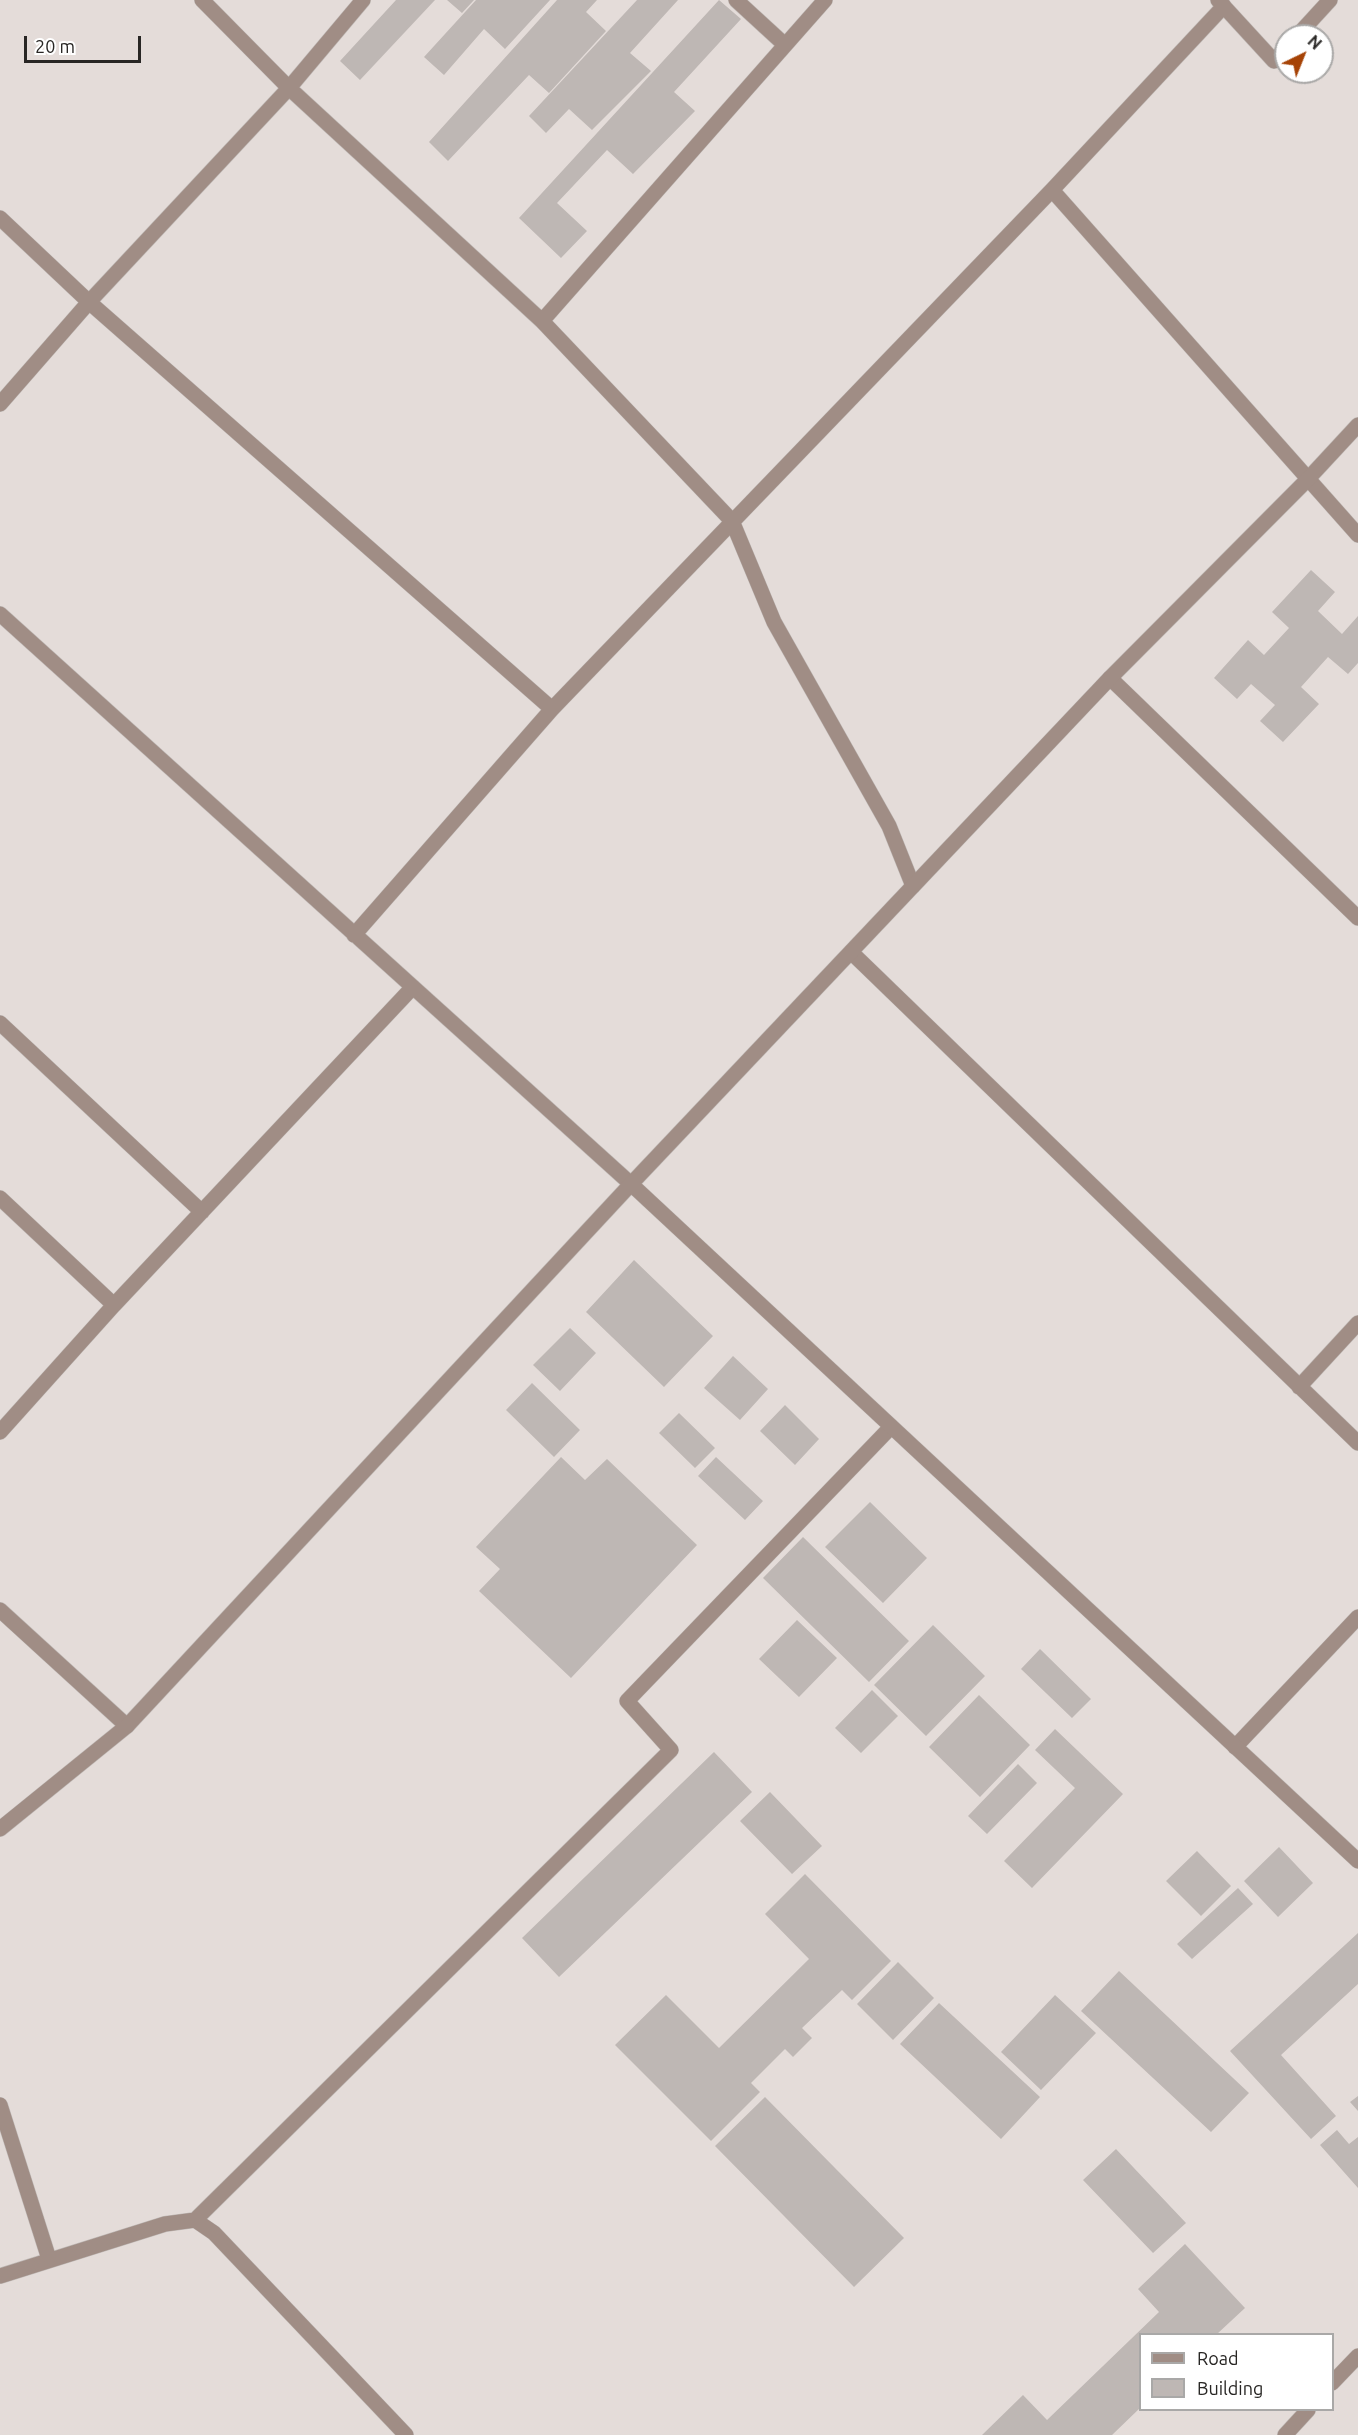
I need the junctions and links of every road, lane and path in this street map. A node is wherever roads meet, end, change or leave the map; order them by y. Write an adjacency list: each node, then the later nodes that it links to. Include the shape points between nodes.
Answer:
1 (202, 0): 10 (street)
2 (363, 0): 10 (street)
3 (736, 0): 8 (street)
4 (825, 0): 8 (street)
5 (1330, 0): 7 (street)
6 (1221, 3): 9 (street); 11 (street)
7 (1308, 24)
8 (785, 45): 14 (street)
9 (1274, 61)
10 (289, 88): 13 (street); 14 (street)
11 (1052, 190): 17 (street); 18 (street)
12 (0, 218): 13 (street)
13 (89, 302): 15 (street); 22 (street)
14 (542, 321): 18 (street)
15 (0, 404)
16 (1358, 425): 17 (street)
17 (1307, 480): 19 (street); 21 (street)
18 (732, 521): 22 (street); 23 (street, via 774,622 889,826)
19 (1358, 535)
20 (0, 614): 25 (street)
21 (1110, 678): 23 (street); 24 (street)
22 (552, 709): 25 (street)
23 (913, 886): 26 (street)
24 (1358, 918)
25 (354, 935): 27 (street)
26 (851, 952): 29 (street); 34 (street)
27 (413, 987): 29 (street); 31 (street)
28 (0, 1023): 31 (street)
29 (631, 1184): 35 (street); 40 (street)
30 (0, 1198): 32 (street)
31 (202, 1212): 32 (street)
32 (114, 1305): 36 (street)
33 (1358, 1323): 34 (street)
34 (1299, 1387): 37 (street)
35 (891, 1427): 41 (street); 45 (street, via 627,1701 671,1750)
36 (0, 1432)
37 (1358, 1443)
38 (0, 1610): 40 (street)
39 (1358, 1617): 41 (street)
40 (127, 1726): 42 (street)
41 (1235, 1747): 43 (street)
42 (0, 1829)
43 (1358, 1861)
44 (0, 2105): 46 (street)
45 (195, 2220): 46 (street, via 165,2224); 51 (street, via 214,2233)
46 (49, 2259): 47 (street)
47 (0, 2276)
48 (1358, 2356): 49 (street)
49 (1334, 2382)
50 (1306, 2411): 52 (street)
51 (406, 2435)
52 (1285, 2435)

